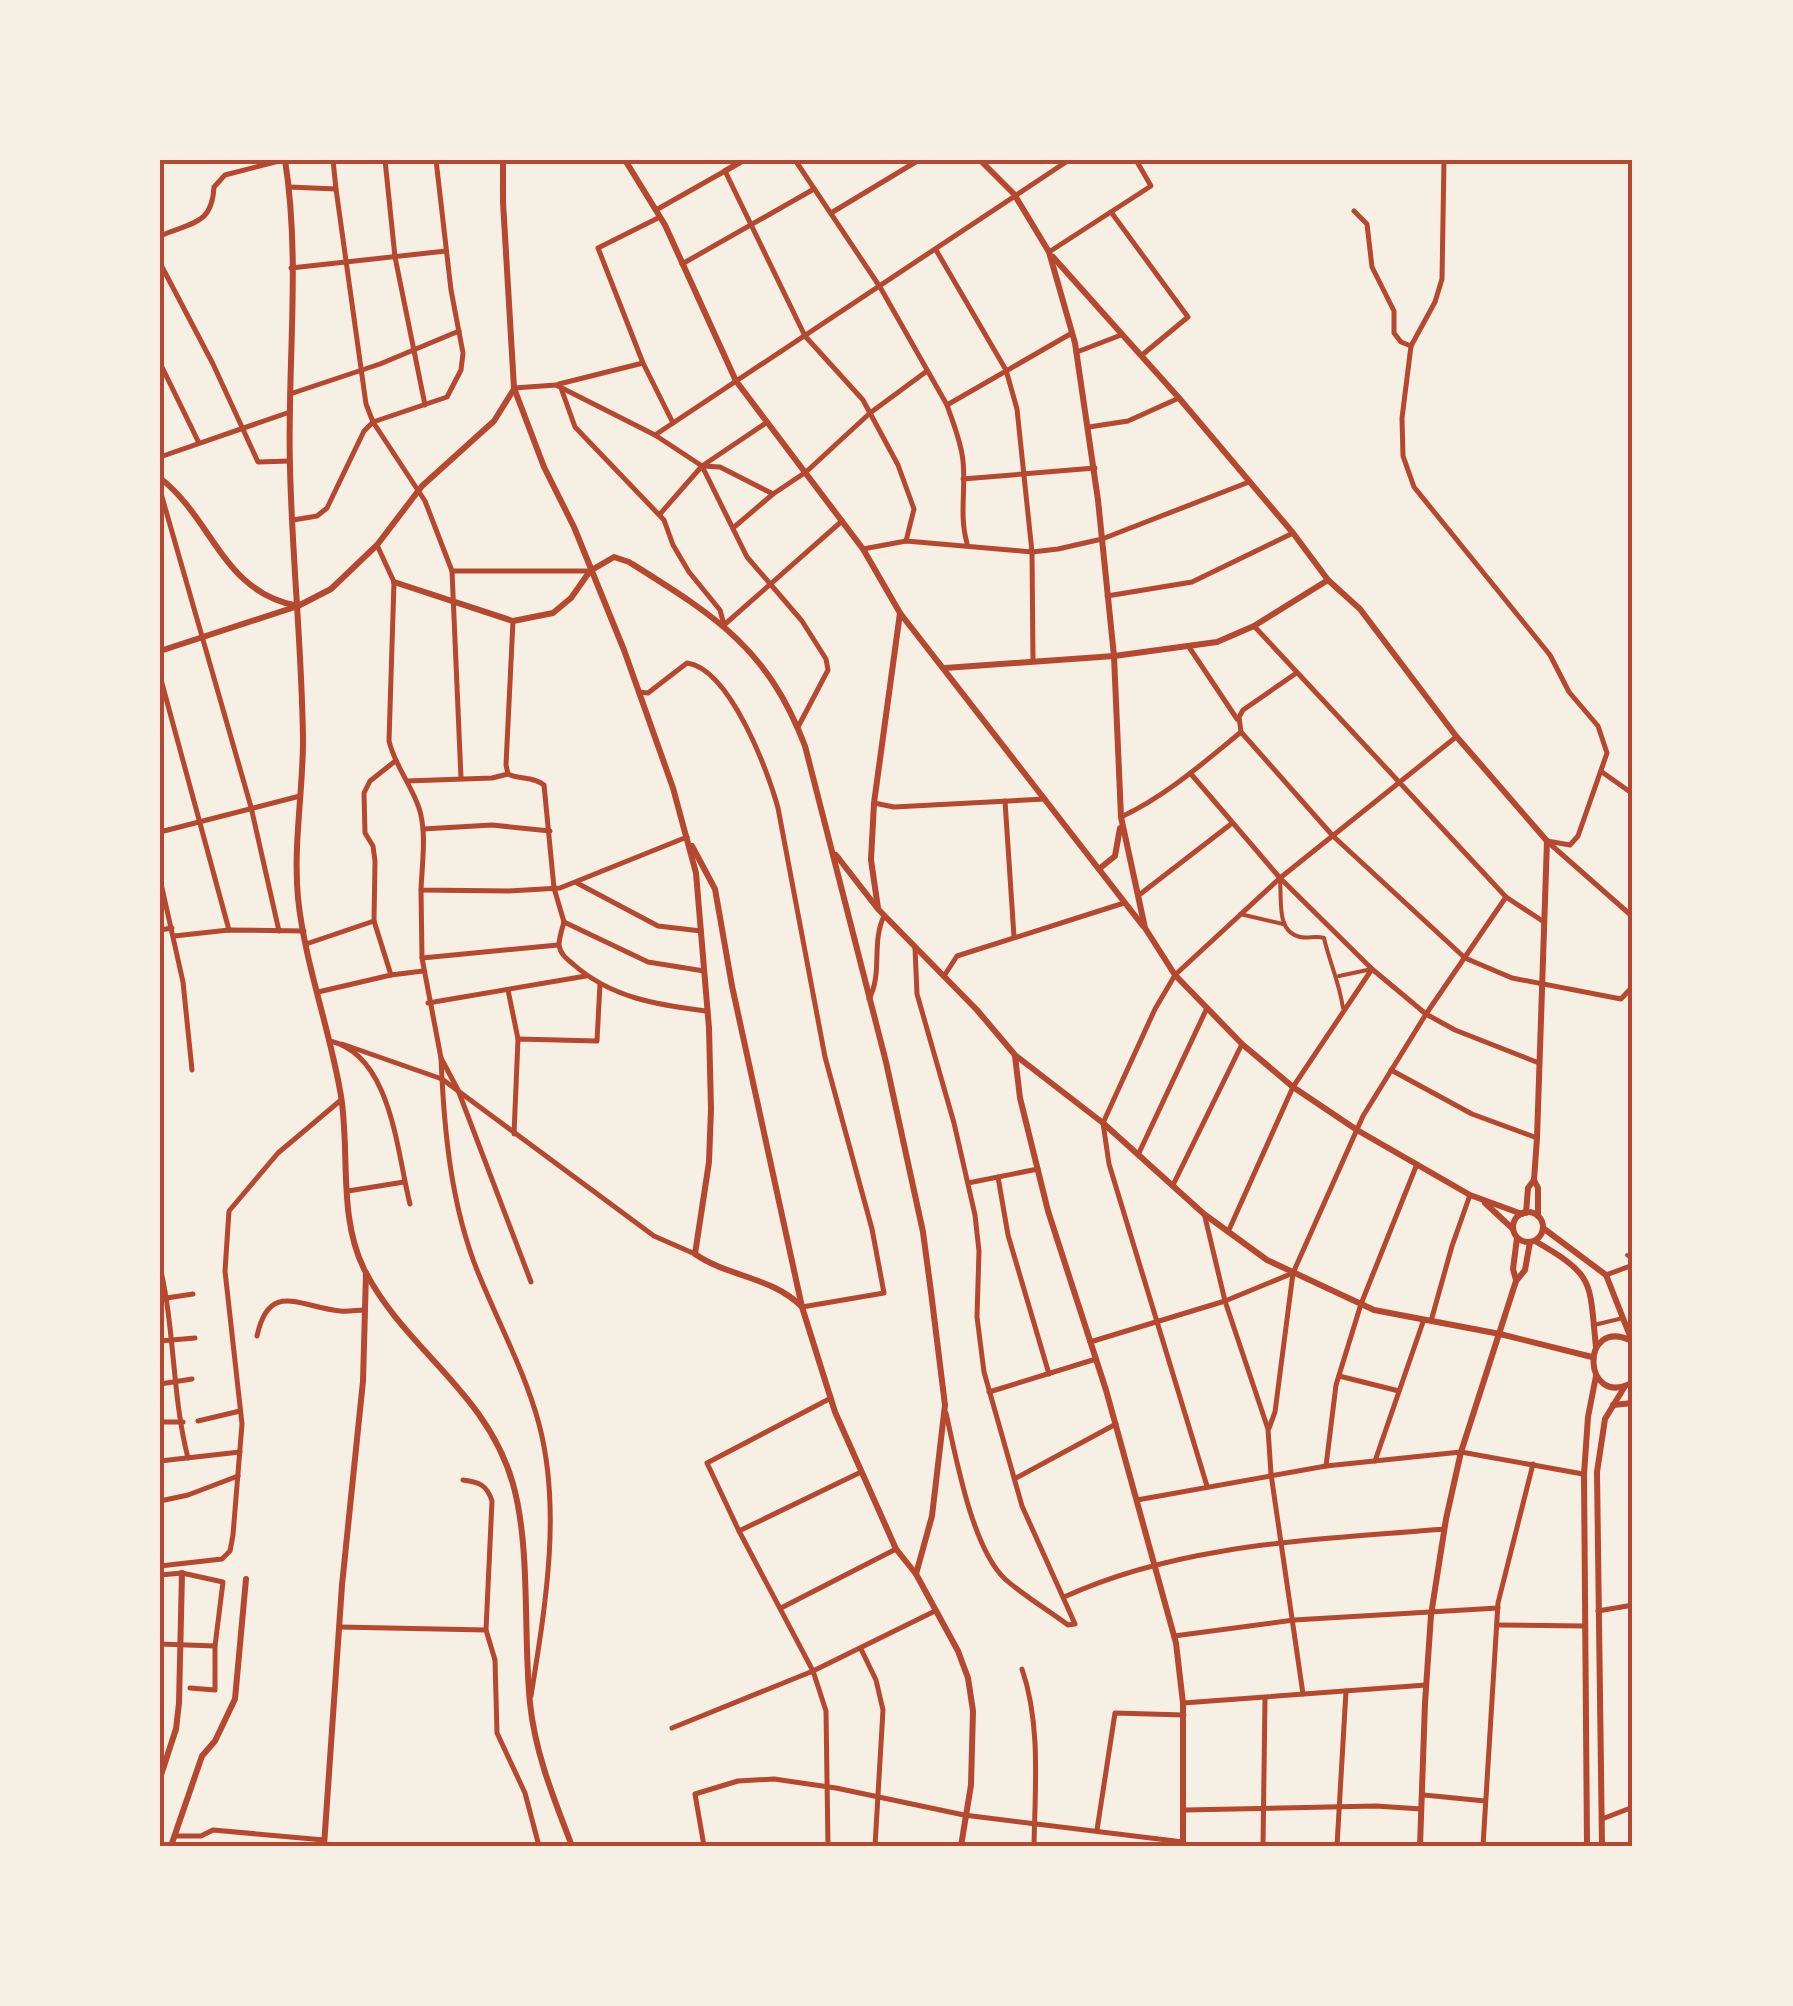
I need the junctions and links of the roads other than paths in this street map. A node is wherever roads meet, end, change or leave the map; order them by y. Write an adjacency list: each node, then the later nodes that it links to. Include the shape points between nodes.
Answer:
1 (284, 160): 15 (street); 24 (street, via 225,175 214,186 208,216)
2 (333, 160): 16 (street)
3 (384, 160): 28 (street)
4 (436, 160): 25 (street)
5 (503, 160): 49 (street)
6 (625, 160): 21 (street)
7 (744, 160): 14 (street)
8 (795, 160): 17 (street)
9 (918, 160): 22 (street)
10 (980, 160): 18 (street)
11 (1070, 160): 18 (street)
12 (1136, 160): 20 (street, via 1151,186)
13 (1444, 160): 38 (street, via 1442,280)
14 (725, 172): 21 (street); 23 (street)
15 (289, 187): 16 (street); 32 (street)
16 (336, 189): 30 (street)
17 (814, 189): 22 (street); 23 (street)
18 (1016, 198): 26 (street); 27 (street)
19 (1354, 211): 38 (street, via 1367,224 1372,267 1394,311 1394,332)
20 (1111, 212): 27 (street); 41 (street, via 1188,317)
21 (658, 213): 31 (street); 43 (street, via 598,248)
22 (832, 213): 33 (street)
23 (752, 225): 31 (street); 37 (street)
24 (160, 236)
25 (446, 250): 28 (street); 34 (street)
26 (936, 250): 33 (street); 45 (street)
27 (1048, 252): 35 (street); 36 (street)
28 (395, 257): 30 (street); 39 (street)
29 (160, 262): 59 (street)
30 (344, 262): 32 (street); 46 (street)
31 (682, 264): 47 (street)
32 (291, 268): 50 (street)
33 (880, 287): 37 (street); 44 (street)
34 (458, 332): 39 (street); 52 (street, via 461,370 447,398)
35 (1072, 333): 40 (street); 45 (street)
36 (1124, 334): 40 (street); 41 (street)
37 (806, 336): 47 (street); 55 (street)
38 (1411, 346): 112 (street, via 1401,442 1408,477 1598,726 1607,753)
39 (414, 350): 46 (street); 52 (street)
40 (1077, 352): 60 (street)
41 (1142, 355): 51 (street)
42 (160, 363): 62 (street)
43 (643, 363): 48 (street); 57 (street)
44 (927, 370): 53 (street); 55 (street)
45 (1006, 370): 53 (street); 68 (street)
46 (360, 371): 50 (street); 56 (street)
47 (736, 381): 57 (street); 58 (street)
48 (559, 386): 49 (street); 61 (street); 75 (street, via 584,440)
49 (514, 388): 72 (street, via 494,422); 87 (street)
50 (290, 394): 54 (street)
51 (1179, 398): 60 (street, via 1128,421); 71 (street)
52 (426, 405): 56 (street)
53 (946, 405): 70 (street, via 958,436)
54 (290, 412): 59 (street); 64 (street)
55 (870, 413): 67 (street); 81 (street, via 908,486 914,508)
56 (373, 422): 72 (street); 76 (street, via 327,508)
57 (673, 423): 61 (street)
58 (766, 423): 65 (street); 67 (street)
59 (243, 427): 62 (street); 64 (street, via 258,462)
60 (1089, 427): 66 (street)
61 (655, 435): 65 (street)
62 (199, 443): 63 (street)
63 (160, 456)
64 (290, 461): 76 (street)
65 (702, 466): 74 (street); 75 (street); 78 (street)
66 (1094, 468): 68 (street); 80 (street)
67 (806, 472): 74 (street); 77 (street)
68 (1026, 475): 70 (street); 85 (street)
69 (160, 478): 93 (street, via 256,592)
70 (962, 480): 82 (street)
71 (1250, 482): 79 (street); 80 (street)
72 (419, 489): 83 (street); 86 (street)
73 (160, 490): 98 (street)
74 (773, 494): 78 (street)
75 (660, 514): 96 (street)
76 (293, 520): 93 (street)
77 (842, 521): 84 (street); 90 (street)
78 (733, 528): 90 (street)
79 (1293, 533): 88 (street); 91 (street, via 1192,582)
80 (1102, 538): 85 (street); 91 (street)
81 (906, 541): 82 (street); 84 (street)
82 (967, 544): 85 (street)
83 (377, 545): 89 (street); 93 (street, via 332,589)
84 (863, 550): 94 (street)
85 (1032, 552): 102 (street)
86 (452, 571): 87 (street); 92 (street)
87 (590, 571): 95 (street, via 553,613); 96 (street, via 614,557 629,562); 106 (street)
88 (1328, 580): 97 (street); 110 (street, via 1360,609)
89 (394, 582): 92 (street); 111 (street, via 388,741)
90 (771, 584): 96 (street); 108 (street, via 826,659 824,680)
91 (1106, 596): 101 (street)
92 (454, 600): 95 (street); 115 (street)
93 (298, 606): 98 (street); 119 (street)
94 (900, 613): 103 (street); 122 (street)
95 (512, 621): 113 (street)
96 (724, 625): 108 (street, via 765,667)
97 (1254, 626): 99 (street); 104 (street)
98 (203, 638): 100 (street); 123 (street)
99 (1189, 647): 101 (street); 107 (street)
100 (160, 651)
101 (1114, 656): 102 (street); 124 (street)
102 (1033, 664): 103 (street)
103 (945, 668): 120 (street)
104 (1295, 674): 107 (street, via 1243,710); 117 (street)
105 (160, 676): 125 (street)
106 (638, 692): 131 (street); 236 (street, via 648,694 687,664 698,665 739,714 778,808 825,1057 884,1293)
107 (1239, 722): 109 (street)
108 (798, 727): 133 (street)
109 (1241, 732): 114 (street); 130 (street)
110 (1456, 736): 117 (street); 132 (street)
111 (394, 762): 116 (street); 149 (street, via 364,794 365,833 375,860)
112 (1602, 772): 118 (street); 132 (street, via 1578,836 1570,845)
113 (508, 774): 115 (street); 128 (street, via 544,785)
114 (1190, 774): 124 (street); 126 (street)
115 (461, 778): 116 (street)
116 (405, 781): 127 (street)
117 (1399, 784): 130 (street); 142 (street)
118 (1633, 794)
119 (300, 796): 123 (street); 158 (street)
120 (1045, 799): 121 (street); 135 (street)
121 (1005, 801): 122 (street); 161 (street)
122 (874, 803): 145 (street, via 871,860)
123 (252, 807): 125 (street); 157 (street)
124 (1120, 817): 134 (street); 135 (street, via 1115,856)
125 (199, 820): 129 (street); 155 (street)
126 (1231, 824): 137 (street); 143 (street)
127 (422, 828): 128 (street); 141 (street)
128 (550, 830): 140 (street)
129 (160, 832)
130 (1334, 836): 137 (street); 167 (street)
131 (688, 837): 139 (street); 159 (street); 236 (street, via 715,889)
132 (1547, 841): 148 (street); 151 (street)
133 (832, 850): 145 (street); 181 (street)
134 (1130, 868): 138 (street); 143 (street)
135 (1099, 870): 144 (street)
136 (160, 878): 160 (street)
137 (1280, 878): 146 (street); 152 (street); 156 (street)
138 (1128, 880)
139 (577, 883): 140 (street); 159 (street, via 658,926)
140 (554, 888): 141 (street); 150 (street)
141 (422, 890): 166 (street)
142 (1506, 896): 151 (street); 167 (street)
143 (1137, 897): 153 (street)
144 (1124, 902): 153 (street); 161 (street)
145 (878, 909): 147 (street)
146 (1240, 914): 152 (street); 172 (street)
147 (884, 916): 165 (street); 181 (street)
148 (1633, 918)
149 (374, 921): 163 (street); 171 (street)
150 (564, 922): 164 (street); 170 (street, via 648,962)
151 (1544, 922): 177 (street)
152 (1283, 924): 162 (street, via 1300,937)
153 (1145, 928): 172 (street)
154 (160, 930): 160 (street)
155 (229, 930): 157 (street); 160 (street)
156 (1333, 930): 162 (street); 168 (street)
157 (279, 931): 158 (street)
158 (304, 931): 163 (street)
159 (701, 931): 170 (street)
160 (173, 932): 194 (street)
161 (1014, 937): 174 (street, via 957,956)
162 (1324, 938): 175 (street)
163 (306, 944): 180 (street)
164 (560, 945): 166 (street); 173 (street)
165 (915, 948): 174 (street); 210 (street, via 917,994)
166 (422, 958): 169 (street)
167 (1465, 958): 177 (street); 186 (street)
168 (1372, 968): 175 (street); 184 (street); 186 (street)
169 (424, 971): 171 (street); 182 (street)
170 (704, 971): 185 (street)
171 (391, 975): 180 (street)
172 (1174, 975): 183 (street); 200 (street)
173 (586, 976): 176 (street); 179 (street)
174 (944, 976): 191 (street)
175 (1339, 976): 184 (street)
176 (600, 984): 185 (street, via 660,1005); 187 (street, via 597,1040)
177 (1542, 984): 178 (street, via 1621,999); 193 (street)
178 (1633, 986)
179 (508, 990): 182 (street); 187 (street)
180 (317, 992): 188 (street)
181 (869, 998): 263 (street, via 923,1232)
182 (428, 1003): 192 (street)
183 (1207, 1008): 190 (street); 204 (street)
184 (1343, 1008): 197 (street)
185 (706, 1011): 223 (street, via 709,1162)
186 (1426, 1014): 193 (street); 195 (street)
187 (518, 1039): 202 (street)
188 (330, 1041): 189 (street); 199 (street)
189 (342, 1044): 196 (street); 209 (street, via 383,1088)
190 (1242, 1044): 197 (street); 211 (street)
191 (1015, 1055): 200 (street); 206 (street)
192 (441, 1058): 196 (street); 198 (street)
193 (1538, 1063): 203 (street)
194 (192, 1070)
195 (1391, 1070): 201 (street); 203 (street, via 1472,1114)
196 (442, 1080): 198 (street); 322 (street, via 456,1203 478,1274 523,1376 545,1459 552,1514)
197 (1293, 1087): 201 (street); 220 (street)
198 (458, 1090): 202 (street); 231 (street)
199 (342, 1100): 212 (street); 265 (street, via 278,1154 229,1212 224,1271)
200 (1102, 1123): 204 (street); 239 (street)
201 (1357, 1130): 205 (street); 228 (street)
202 (514, 1134): 223 (street, via 654,1236)
203 (1537, 1138): 208 (street)
204 (1138, 1154): 211 (street)
205 (1416, 1164): 213 (street); 235 (street)
206 (1038, 1169): 207 (street); 248 (street)
207 (998, 1177): 210 (street); 252 (street)
208 (1534, 1180): 216 (street); 218 (street)
209 (404, 1182): 212 (street); 215 (street)
210 (968, 1183): 260 (street)
211 (1172, 1186): 217 (street)
212 (346, 1191): 227 (street)
213 (1470, 1195): 214 (street); 240 (street)
214 (1485, 1203): 216 (street); 221 (street)
215 (410, 1204)
216 (1524, 1213): 218 (street); 221 (street, via 1515,1220)
217 (1204, 1214): 220 (street); 234 (street)
218 (1538, 1216): 219 (street)
219 (1543, 1228): 222 (street); 229 (street)
220 (1228, 1232): 228 (street)
221 (1515, 1233): 222 (street); 230 (street)
222 (1533, 1242): 230 (street); 241 (street, via 1584,1275)
223 (695, 1254): 236 (street, via 775,1287)
224 (1628, 1255): 225 (street)
225 (1633, 1262): 229 (street)
226 (160, 1267): 233 (street)
227 (366, 1272): 237 (street); 322 (street, via 414,1338 468,1394 507,1466 520,1518)
228 (1293, 1274): 234 (street); 235 (street); 270 (street)
229 (1606, 1275): 238 (street)
230 (1516, 1281): 242 (street)
231 (531, 1282)
232 (193, 1294): 233 (street)
233 (163, 1298): 245 (street)
234 (1225, 1301): 239 (street); 270 (street)
235 (1361, 1304): 240 (street); 253 (street)
236 (802, 1306): 261 (street)
237 (364, 1310): 243 (street, via 283,1300 261,1316); 307 (street)
238 (1623, 1318): 241 (street); 247 (street)
239 (1157, 1320): 248 (street); 284 (street)
240 (1427, 1322): 242 (street); 259 (street)
241 (1594, 1326): 249 (street)
242 (1500, 1334): 250 (street); 272 (street)
243 (257, 1336)
244 (194, 1338): 245 (street)
245 (171, 1340): 246 (street); 256 (street)
246 (160, 1341)
247 (1633, 1341): 249 (street, via 1609,1337)
248 (1090, 1342): 251 (street)
249 (1596, 1347): 250 (street)
250 (1592, 1357): 254 (street)
251 (1096, 1359): 252 (street); 269 (street)
252 (1049, 1374): 260 (street)
253 (1339, 1376): 259 (street); 277 (street)
254 (1596, 1376): 258 (street, via 1614,1387); 280 (street)
255 (192, 1380): 256 (street)
256 (176, 1382): 257 (street); 268 (street)
257 (160, 1384)
258 (1629, 1384): 264 (street)
259 (1399, 1391): 275 (street)
260 (989, 1392): 282 (street)
261 (830, 1398): 278 (street); 288 (street, via 707,1463)
262 (1633, 1403): 264 (street)
263 (944, 1405): 294 (street, via 932,1516); 297 (street, via 969,1506 991,1561 1003,1578 1068,1625 1076,1624)
264 (1613, 1405): 303 (street, via 1596,1472)
265 (240, 1411): 266 (street); 271 (street)
266 (198, 1421)
267 (160, 1422): 268 (street)
268 (182, 1422): 273 (street)
269 (1116, 1424): 282 (street); 285 (street)
270 (1268, 1429): 279 (street)
271 (240, 1452): 273 (street); 281 (street)
272 (1461, 1452): 275 (street); 276 (street); 287 (street)
273 (188, 1458): 274 (street)
274 (160, 1461)
275 (1375, 1461): 277 (street)
276 (1533, 1464): 280 (street); 300 (street)
277 (1326, 1466): 279 (street)
278 (861, 1472): 288 (street); 290 (street)
279 (1271, 1474): 284 (street); 289 (street)
280 (1584, 1474): 306 (street)
281 (238, 1476): 286 (street); 291 (street, via 230,1551 222,1559)
282 (1016, 1478): 297 (street)
283 (463, 1480): 308 (street, via 481,1484 492,1501)
284 (1207, 1486): 285 (street)
285 (1136, 1500): 292 (street)
286 (160, 1501)
287 (1444, 1529): 289 (street); 301 (street)
288 (739, 1530): 299 (street)
289 (1282, 1546): 292 (street, via 1185,1556); 304 (street)
290 (896, 1549): 294 (street); 299 (street)
291 (160, 1566)
292 (1155, 1567): 297 (street); 309 (street)
293 (182, 1573): 295 (street); 310 (street); 312 (street, via 222,1582)
294 (916, 1574): 302 (street)
295 (160, 1575)
296 (246, 1579): 339 (street, via 235,1699 202,1756)
297 (1064, 1598)
298 (1633, 1605): 303 (street)
299 (780, 1608): 315 (street)
300 (1498, 1608): 301 (street); 305 (street)
301 (1432, 1610): 304 (street); 316 (street)
302 (936, 1611): 313 (street); 335 (street, via 968,1678 973,1711 972,1786)
303 (1598, 1611): 336 (street)
304 (1294, 1620): 309 (street); 319 (street)
305 (1497, 1625): 306 (street); 329 (street)
306 (1584, 1626): 354 (street)
307 (339, 1627): 308 (street); 340 (street)
308 (486, 1630): 343 (street, via 497,1733 525,1792)
309 (1174, 1636): 321 (street)
310 (181, 1643): 311 (street); 312 (street); 325 (street, via 176,1728)
311 (160, 1644)
312 (215, 1646): 317 (street, via 216,1690)
313 (861, 1649): 315 (street); 328 (street, via 883,1710)
314 (1022, 1669): 337 (street, via 1034,1732)
315 (813, 1671): 324 (street); 326 (street, via 826,1710)
316 (1426, 1686): 318 (street); 327 (street)
317 (190, 1688)
318 (1346, 1691): 319 (street); 330 (street)
319 (1303, 1694): 320 (street)
320 (1265, 1698): 321 (street); 332 (street)
321 (1183, 1703): 323 (street)
322 (530, 1705): 344 (street, via 542,1767)
323 (1184, 1715): 333 (street); 338 (street, via 1115,1713)
324 (672, 1728)
325 (160, 1778)
326 (828, 1786): 328 (street); 345 (street, via 774,1778 695,1794); 346 (street)
327 (1424, 1795): 329 (street); 334 (street)
328 (877, 1798): 335 (street); 347 (street)
329 (1486, 1801): 353 (street)
330 (1339, 1807): 332 (street); 334 (street); 351 (street)
331 (1633, 1807): 336 (street)
332 (1265, 1809): 333 (street); 350 (street)
333 (1185, 1810): 341 (street)
334 (1424, 1810): 352 (street)
335 (964, 1815): 337 (street); 348 (street)
336 (1602, 1819): 355 (street)
337 (1034, 1824): 338 (street); 349 (street)
338 (1097, 1831): 341 (street)
339 (174, 1836): 340 (street, via 213,1830); 342 (street)
340 (324, 1843)
341 (1183, 1844)
342 (171, 1846)
343 (539, 1846)
344 (572, 1846)
345 (704, 1846)
346 (828, 1846)
347 (874, 1846)
348 (961, 1846)
349 (1034, 1846)
350 (1263, 1846)
351 (1337, 1846)
352 (1420, 1846)
353 (1483, 1846)
354 (1586, 1846)
355 (1602, 1846)

